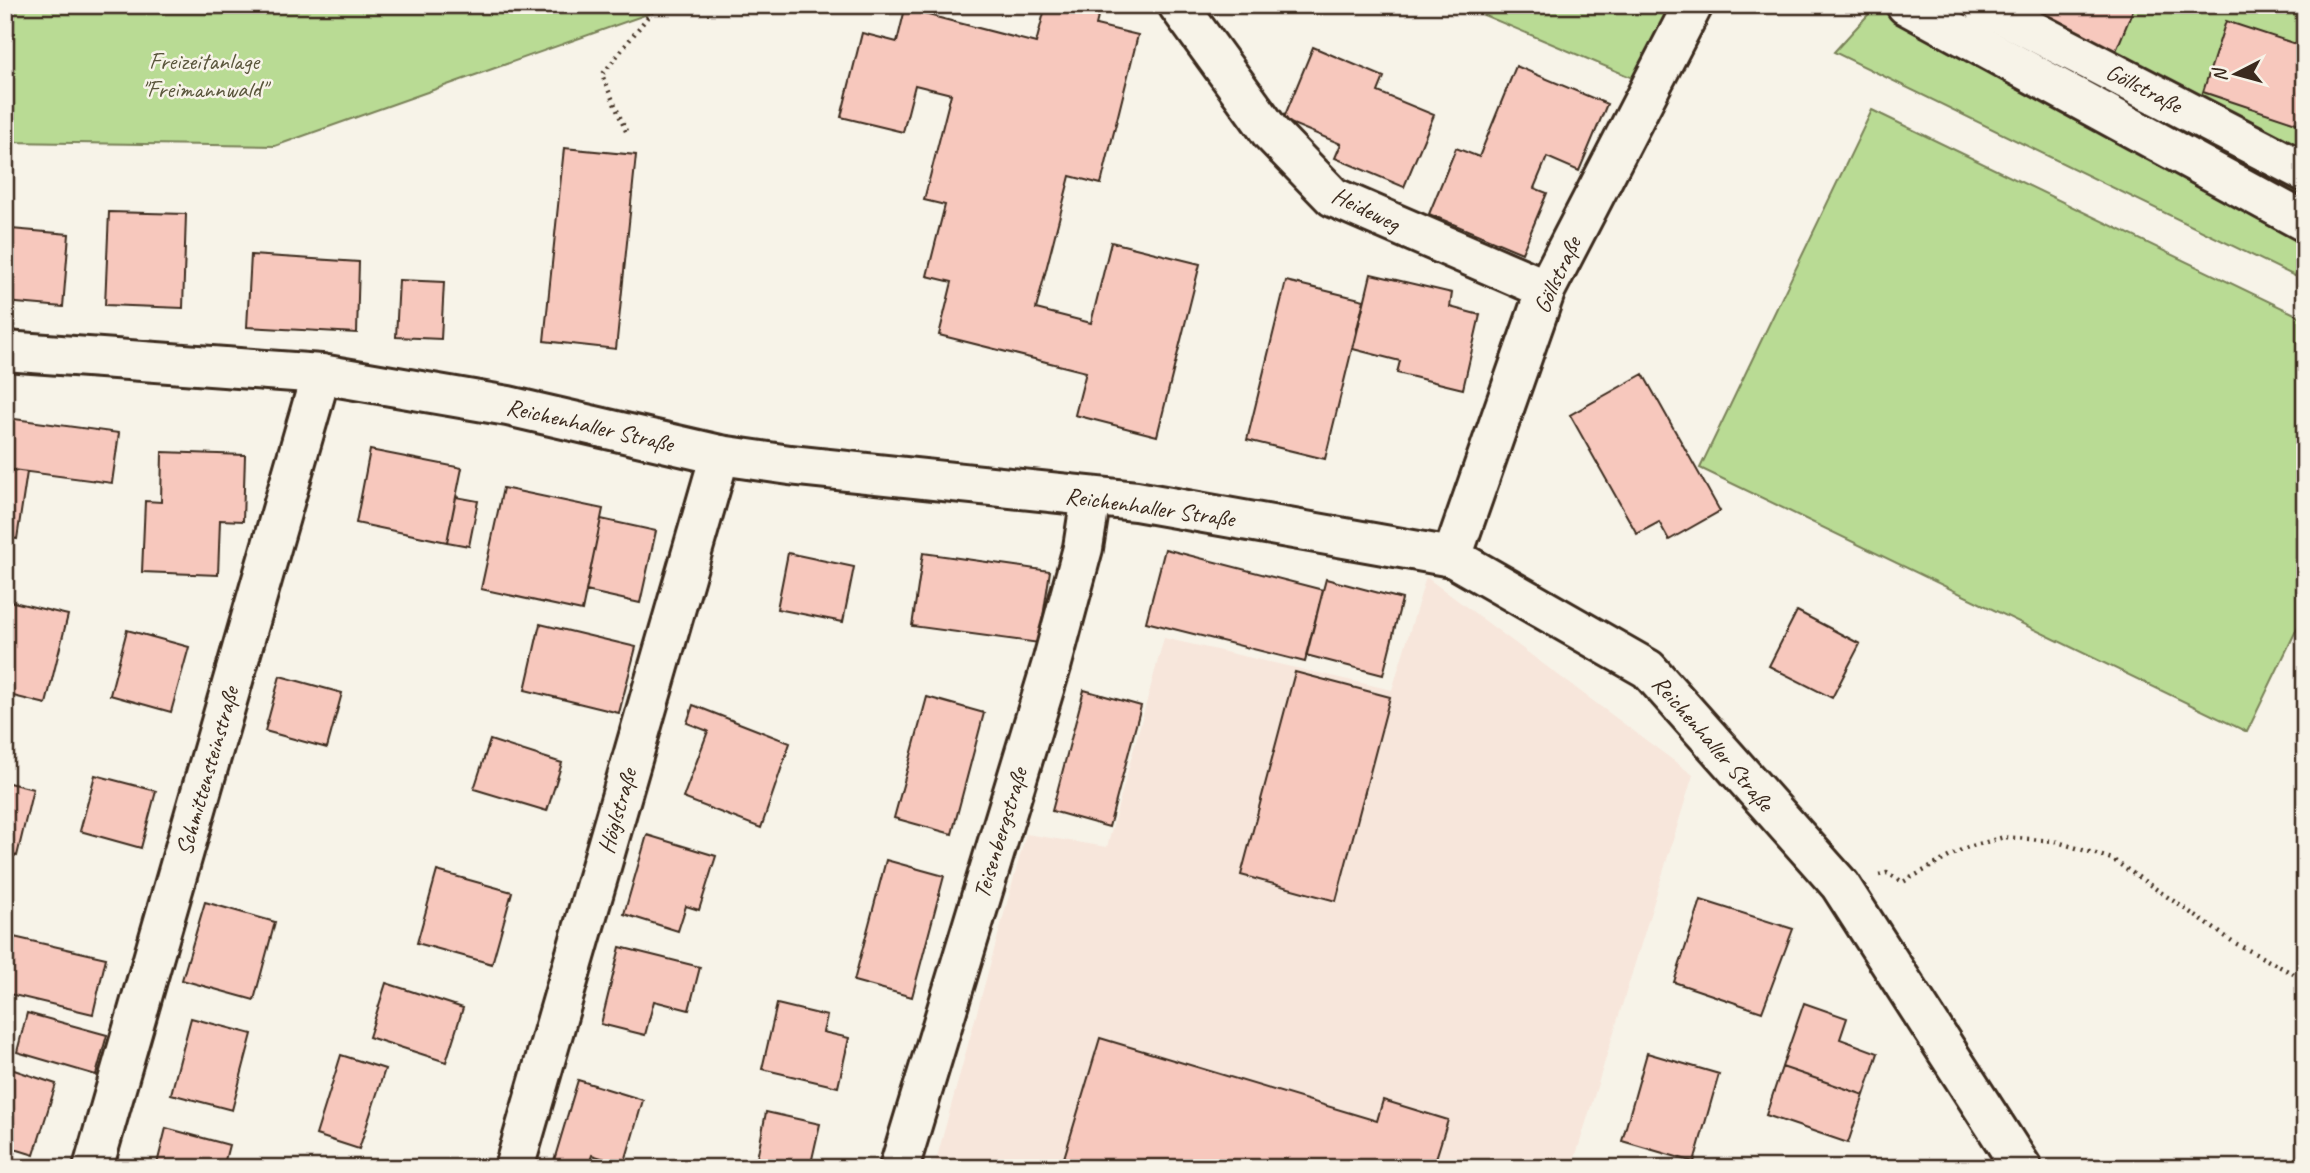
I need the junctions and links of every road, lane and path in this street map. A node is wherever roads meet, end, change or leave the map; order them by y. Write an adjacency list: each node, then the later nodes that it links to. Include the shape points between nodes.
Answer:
1 (657, 5): 6 (path, via 601,75)
2 (1178, 5): 9 (street, Heideweg, via 1271,134 1333,197)
3 (1693, 5): 9 (street, Göllstraße)
4 (1906, 5): 8 (street)
5 (1983, 5): 7 (street, Göllstraße)
6 (626, 131)
7 (2305, 172)
8 (2305, 222)
9 (1546, 289): 14 (street, Göllstraße)
10 (5, 351): 11 (street, Reichenhaller Straße)
11 (321, 374): 12 (street, Reichenhaller Straße, via 508,406); 17 (street, Schmittensteinstraße)
12 (720, 455): 13 (street, Reichenhaller Straße); 18 (street, Höglstraße)
13 (1091, 496): 14 (street, Reichenhaller Straße); 19 (street, Teisenbergstraße, via 1083,548 1052,663)
14 (1452, 557): 20 (street, Reichenhaller Straße, via 1648,669 1840,885)
15 (1903, 882): 16 (path, via 1965,848 2004,837 2054,841 2112,859 2235,943)
16 (2305, 980)
17 (93, 1168)
18 (514, 1168)
19 (899, 1168)
20 (2022, 1168)

